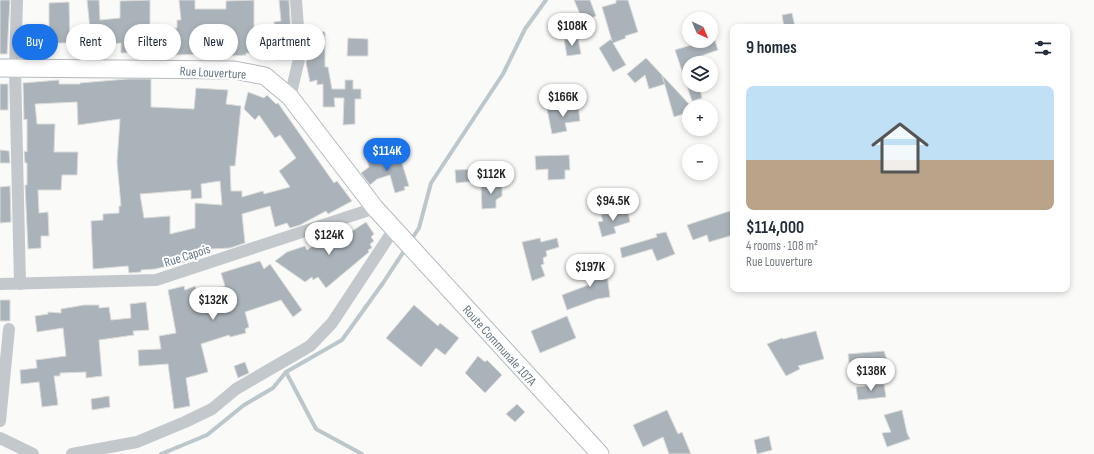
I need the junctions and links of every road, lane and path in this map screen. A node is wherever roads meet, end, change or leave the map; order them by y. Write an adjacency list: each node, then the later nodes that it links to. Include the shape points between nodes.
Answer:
1 (17, 0): 3 (street)
2 (296, 0): 4 (street, via 300,55)
3 (8, 68): 4 (main road, Rue Louverture, via 234,70 265,76); 8 (street)
4 (290, 97): 5 (main road, Rue Louverture)
5 (375, 208): 6 (main road, Rue Louverture); 8 (street, Rue Capois, via 156,280)
6 (397, 232): 13 (street, via 332,323 310,346 236,389 212,409 185,422 137,442); 14 (main road, Route Communale 107A)
7 (0, 284): 8 (street, Rue Capois)
8 (20, 284)
9 (9, 329): 10 (street)
10 (0, 421)
11 (0, 438): 12 (street)
12 (33, 454)
13 (72, 454)
14 (600, 454)

